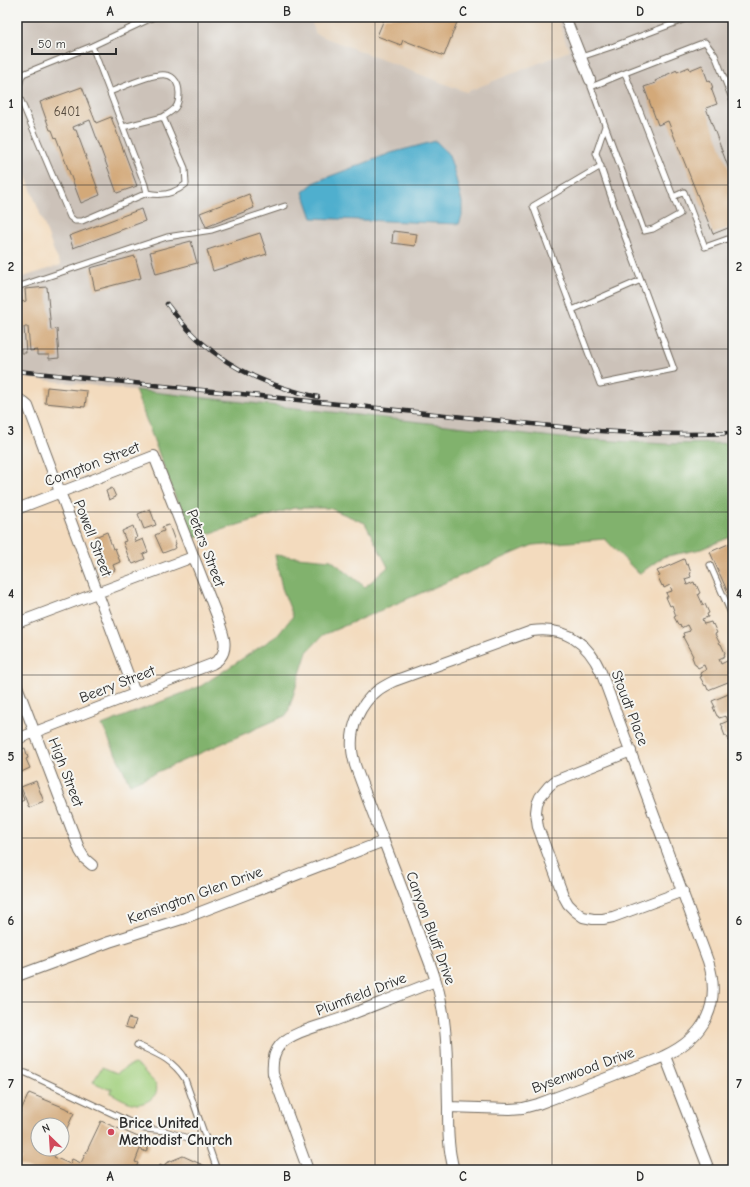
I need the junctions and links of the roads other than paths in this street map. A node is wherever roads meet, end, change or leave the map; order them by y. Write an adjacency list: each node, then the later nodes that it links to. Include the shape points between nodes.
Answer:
1 (154, 17): 4 (lane)
2 (565, 17): 5 (street)
3 (691, 17): 5 (lane)
4 (92, 46): 8 (lane, via 24,74); 9 (lane)
5 (581, 57): 7 (street)
6 (625, 73): 7 (lane); 10 (lane, via 705,42 715,55); 16 (lane)
7 (590, 83): 12 (lane)
8 (18, 86): 15 (lane, via 19,96 70,217 82,222)
9 (110, 92): 11 (lane, via 153,76 167,74 179,85 179,98 176,108); 13 (lane)
10 (733, 101)
11 (163, 117): 13 (lane); 15 (lane, via 185,168 186,184 177,191)
12 (605, 126): 14 (lane, via 596,153); 16 (lane, via 644,231 653,229 680,214)
13 (123, 127): 15 (lane)
14 (601, 166): 19 (lane); 21 (lane, via 533,206)
15 (147, 194)
16 (674, 197): 18 (lane, via 684,192 706,247)
17 (284, 206): 20 (lane, via 212,230 167,238)
18 (733, 237)
19 (641, 280): 21 (lane); 21 (lane, via 674,369 600,384)
20 (17, 287)
21 (572, 310)
22 (17, 399): 24 (street, Powell Street, via 28,406)
23 (154, 456): 24 (street, Compton Street); 26 (street, Peters Street)
24 (60, 493): 25 (street, Compton Street); 28 (street, Powell Street)
25 (17, 509)
26 (193, 556): 28 (street); 32 (street, Peters Street, via 224,637)
27 (710, 565): 29 (lane)
28 (98, 593): 31 (street); 34 (street, Powell Street)
29 (731, 609): 30 (lane)
30 (733, 618)
31 (17, 623)
32 (224, 651): 34 (street, Beery Street, via 220,659 212,664)
33 (17, 686): 36 (street, High Street)
34 (135, 693): 36 (street, Beery Street)
35 (364, 704): 38 (street, Stoudt Place, via 377,691 394,682 532,631 554,631 574,638 596,662); 39 (street, Canyon Bluff Drive, via 356,718 352,733 354,764)
36 (35, 732): 37 (street, Beery Street); 40 (street, High Street, via 80,850)
37 (17, 739)
38 (631, 751): 41 (street, Stoudt Place); 41 (street, via 555,781 537,804 538,827 563,895 568,904 583,917 613,917)
39 (384, 842): 42 (street, Kensington Glen Drive, via 185,918 109,942); 43 (street, Canyon Bluff Drive)
40 (92, 865)
41 (682, 891): 44 (street, Stoudt Place, via 712,972 713,998)
42 (17, 976)
43 (436, 981): 48 (street, Canyon Bluff Drive, via 446,1031); 51 (street, Plumfield Drive, via 297,1034 280,1045 272,1064 273,1074)
44 (709, 1012): 46 (street, Bysenwood Drive, via 702,1027)
45 (137, 1045): 49 (lane, via 163,1057 176,1067 185,1079)
46 (665, 1056): 48 (street, Bysenwood Drive, via 523,1108); 53 (street)
47 (17, 1072): 49 (lane, via 26,1073 145,1129 165,1131)
48 (448, 1107): 52 (street, Canyon Bluff Drive, via 448,1145)
49 (208, 1144): 50 (lane)
50 (217, 1170)
51 (308, 1170)
52 (454, 1170)
53 (710, 1170)

